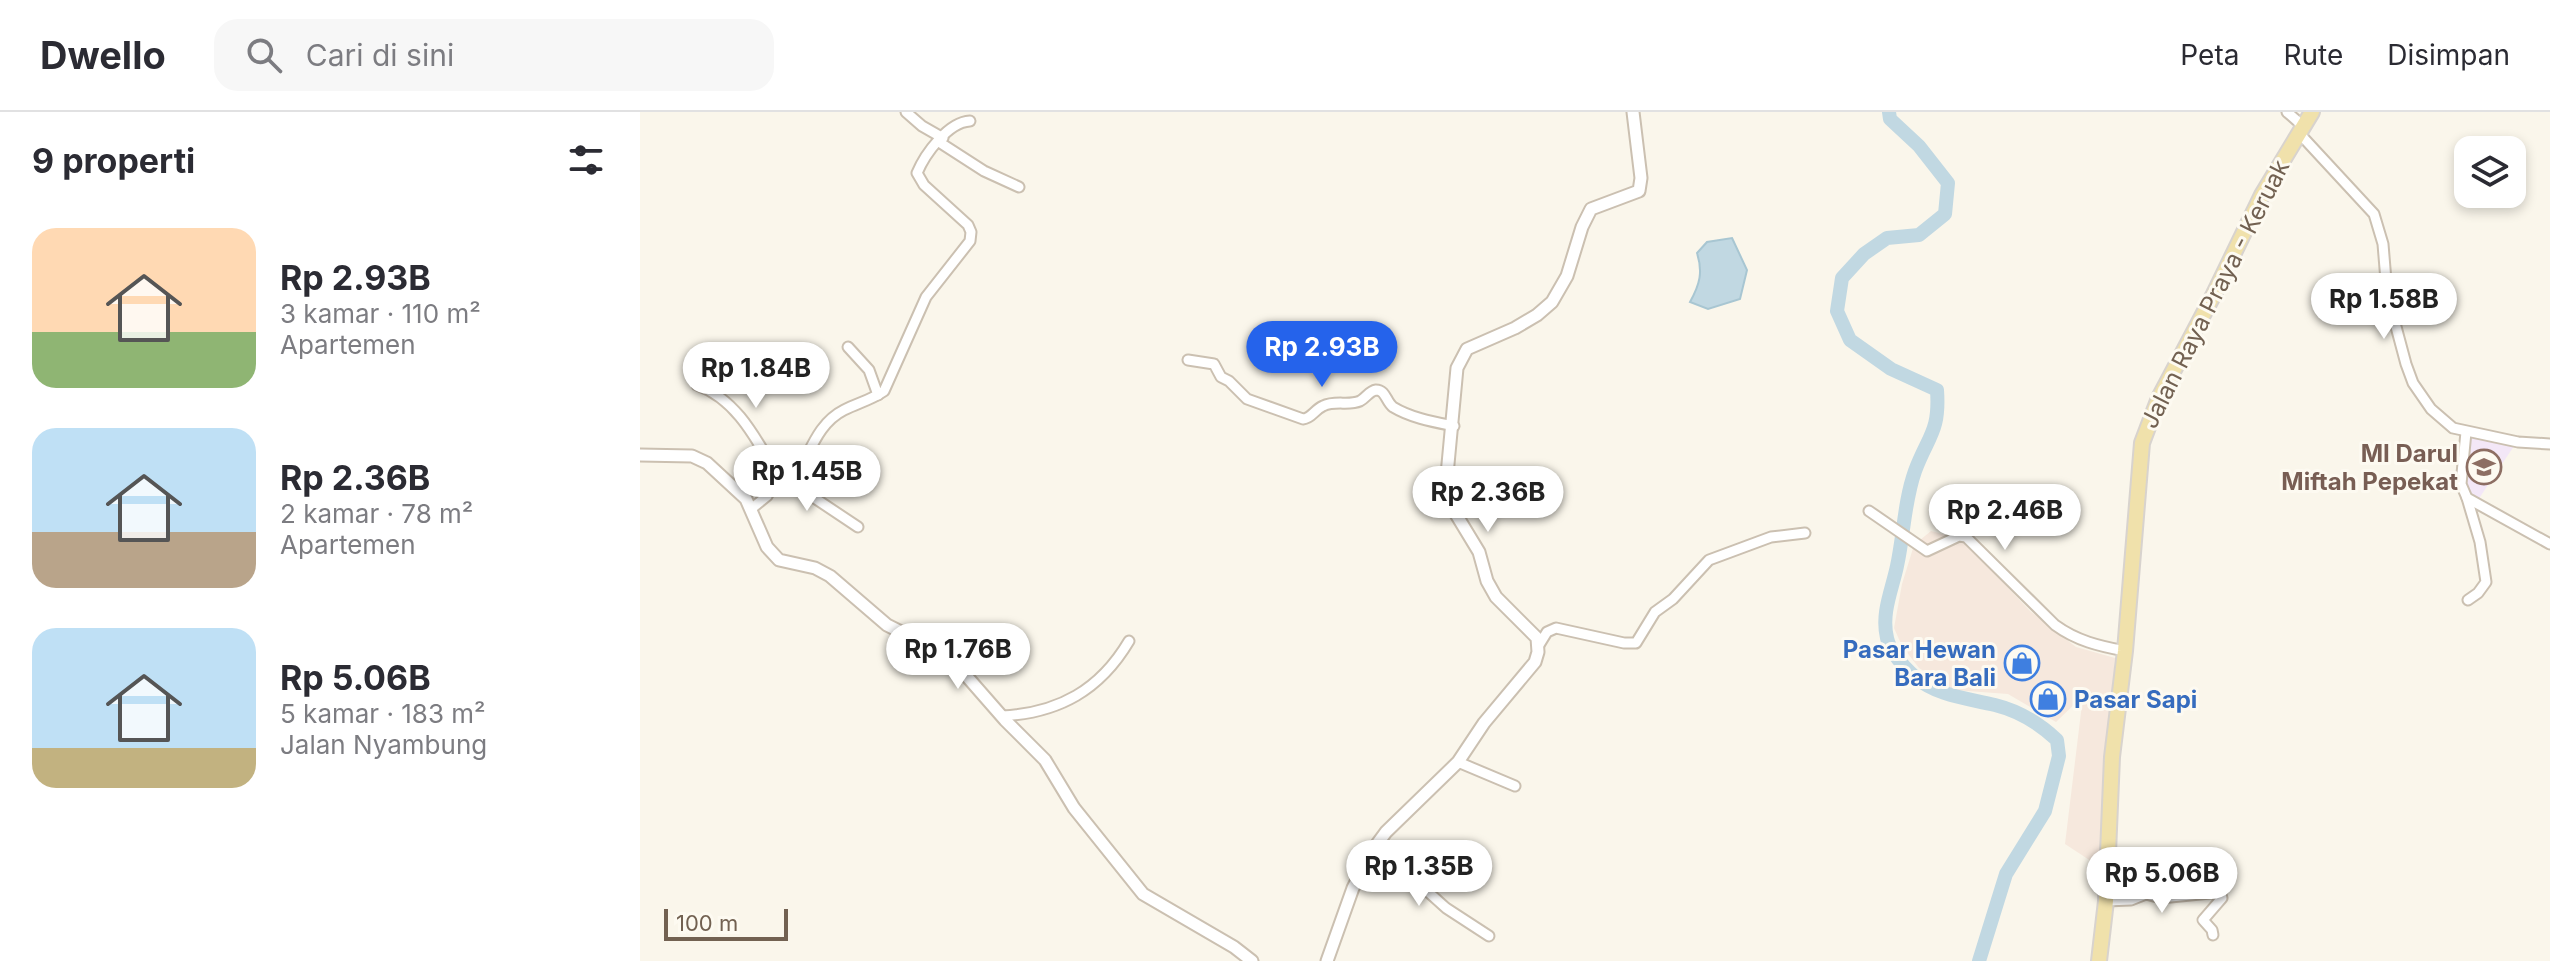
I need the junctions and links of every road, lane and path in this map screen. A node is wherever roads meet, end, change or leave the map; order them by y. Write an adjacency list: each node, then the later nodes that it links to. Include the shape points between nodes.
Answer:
1 (906, 112): 7 (street)
2 (1633, 112): 13 (street, via 1639,191 1588,213 1567,276 1546,309 1463,353 1457,368)
3 (2287, 112): 6 (street)
4 (2312, 112): 6 (main road, Jalan Raya Praya - Keruak)
5 (970, 121): 7 (street, via 954,126)
6 (2301, 129): 14 (street, via 2374,214 2383,244 2387,293 2413,383 2439,418); 30 (main road, Jalan Raya Praya - Keruak, via 2262,195 2146,427 2139,458)
7 (941, 140): 8 (street, via 984,171); 12 (street, via 919,167 918,178 968,225 971,236 926,297)
8 (1019, 187)
9 (848, 347): 12 (street, via 869,370)
10 (1188, 360): 13 (street, via 1214,364 1247,399 1303,419 1324,405 1356,402 1378,390 1396,408)
11 (697, 385): 18 (street, via 734,409)
12 (878, 395): 17 (street, via 829,421 800,469)
13 (1454, 426): 29 (street, via 1447,502 1479,552 1496,597)
14 (2466, 432): 15 (street); 20 (street, via 2461,484)
15 (2550, 444)
16 (640, 455): 21 (street, via 699,458 734,486)
17 (789, 471): 18 (street); 23 (street, via 798,487)
18 (778, 476): 21 (street, via 767,496)
19 (1965, 491): 25 (street, via 1955,516)
20 (2467, 498): 26 (street); 27 (street, via 2486,582)
21 (751, 509): 31 (street, via 767,547 779,560 830,576 887,625 949,656)
22 (1869, 511): 25 (street, via 1927,551)
23 (858, 527)
24 (1805, 533): 29 (street, via 1771,537 1709,560 1655,612 1636,643 1556,628)
25 (1966, 537): 30 (street, via 2069,636)
26 (2550, 544)
27 (2468, 600)
28 (1129, 641): 31 (street, via 1105,675 1081,693 1042,712)
29 (1539, 645): 32 (street, via 1535,662)
30 (2125, 651): 35 (main road, Jalan Raya Praya - Keruak, via 2110,776)
31 (1002, 716): 38 (street, via 1045,760 1074,808 1143,894)
32 (1458, 762): 33 (street); 34 (street)
33 (1515, 786)
34 (1376, 845): 37 (street, via 1446,908); 39 (street, via 1353,888)
35 (2106, 901): 36 (street, via 2218,891 2222,898 2203,921); 40 (main road, Jalan Raya Praya - Keruak)
36 (2213, 935)
37 (1489, 936)
38 (1252, 961)
39 (1327, 961)
40 (2099, 961)

